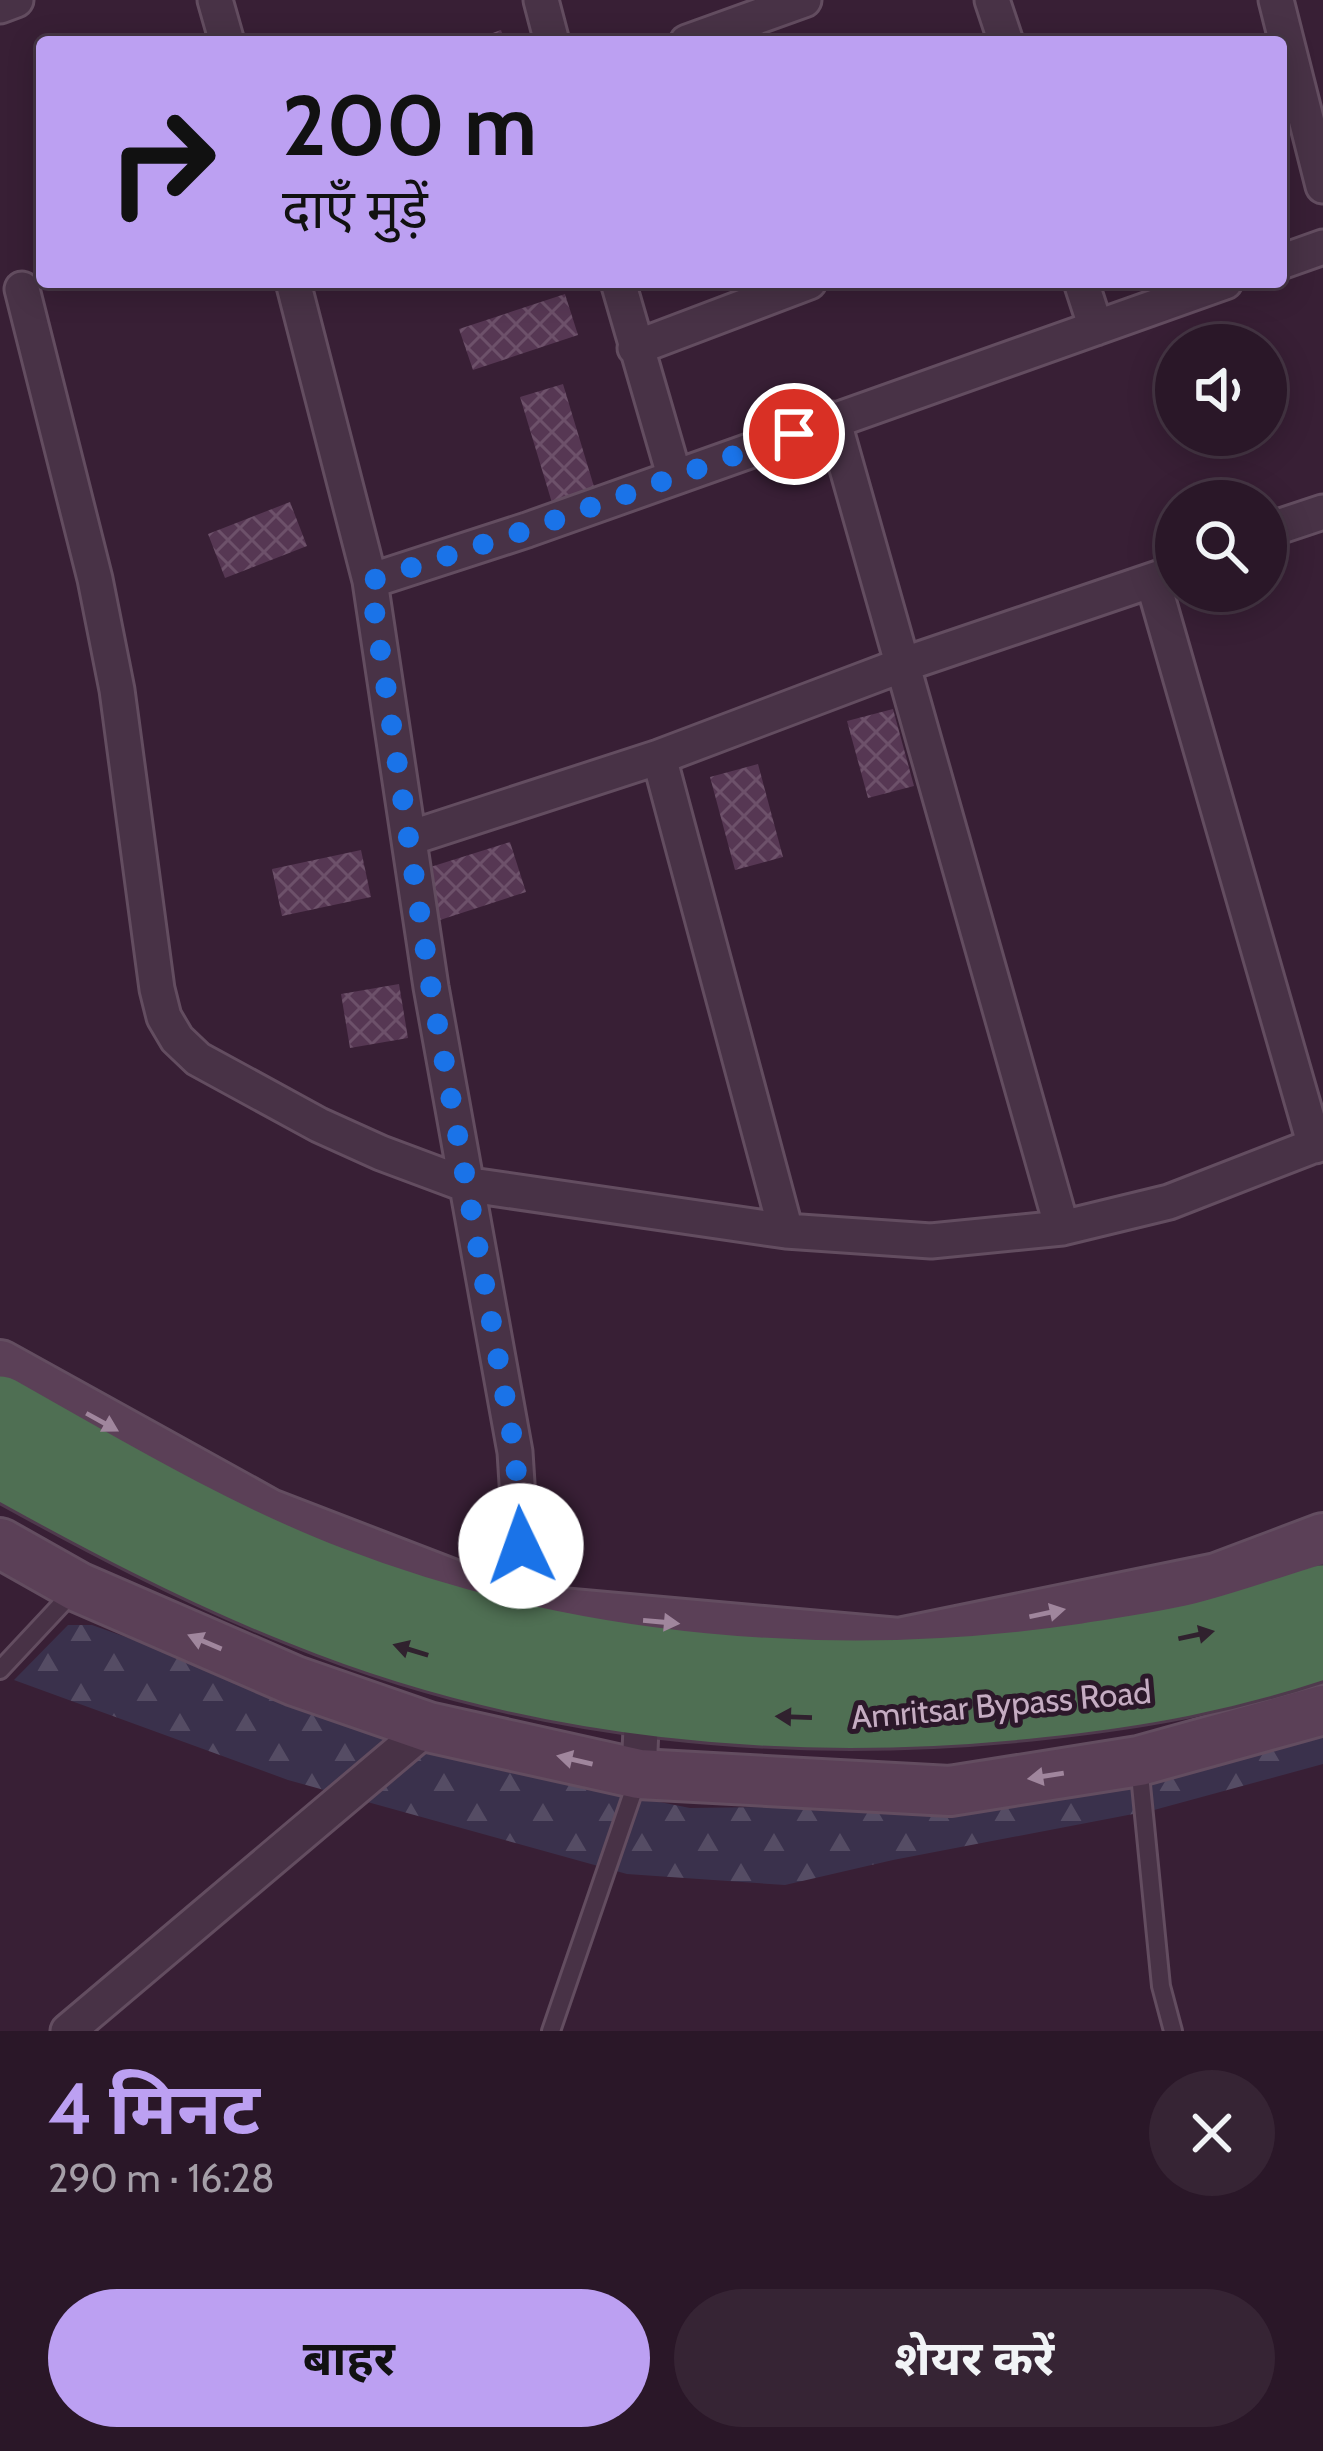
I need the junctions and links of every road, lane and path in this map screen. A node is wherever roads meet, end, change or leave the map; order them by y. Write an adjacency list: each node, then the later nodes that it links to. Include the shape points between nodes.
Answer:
1 (16, 0): 7 (street)
2 (215, 0): 8 (street)
3 (541, 0): 9 (street)
4 (804, 0): 10 (street)
5 (992, 0): 11 (street)
6 (1276, 0): 12 (street)
7 (0, 6)
8 (225, 36)
9 (550, 36)
10 (704, 36)
11 (1004, 36)
12 (1285, 36)
13 (1287, 44): 14 (street)
14 (1323, 186)
15 (1323, 247): 16 (street)
16 (1287, 260)
17 (295, 288): 30 (street)
18 (619, 288): 24 (street)
19 (793, 288): 24 (street)
20 (1083, 288): 23 (street)
21 (1208, 288): 23 (street)
22 (22, 289): 36 (street, via 117,690 164,1017 198,1060 340,1135)
23 (1096, 328): 25 (street)
24 (635, 348): 26 (street)
25 (833, 419): 26 (street); 32 (street)
26 (674, 475): 30 (street)
27 (1323, 512): 28 (street)
28 (1287, 524)
29 (1155, 580): 32 (street)
30 (370, 581): 34 (street)
31 (1174, 612): 35 (street)
32 (902, 665): 33 (street); 37 (street)
33 (659, 757): 34 (street); 38 (street)
34 (410, 838): 36 (street)
35 (1319, 1144): 37 (street, via 1169,1202)
36 (464, 1184): 38 (street); 46 (street, via 515,1452)
37 (1063, 1228): 38 (street, via 931,1241)
38 (786, 1232)
39 (0, 1365): 46 (street, one-way to 46, via 269,1514)
40 (0, 1408): 45 (highway, Amritsar Bypass Road, one-way to 45, via 151,1494 333,1578 532,1637 658,1658 862,1673 1027,1664 1207,1633)
41 (0, 1466): 49 (highway, Amritsar Bypass Road, one-way to 41, via 456,1664 304,1616)
42 (1323, 1538): 46 (street, one-way to 42, via 899,1643 1217,1578)
43 (0, 1543): 44 (street)
44 (78, 1587): 48 (lane); 51 (street, one-way to 44, via 295,1682)
45 (1323, 1597)
46 (516, 1609)
47 (1323, 1647): 49 (highway, Amritsar Bypass Road, one-way to 49, via 1185,1688 963,1715 773,1717)
48 (0, 1670)
49 (641, 1705): 53 (street)
50 (1323, 1710): 52 (street)
51 (428, 1727): 53 (street, one-way to 51); 54 (street)
52 (1138, 1761): 53 (street, one-way to 53, via 950,1791); 56 (lane, via 1161,1986)
53 (639, 1774): 55 (lane)
54 (68, 2031)
55 (551, 2031)
56 (1173, 2031)

